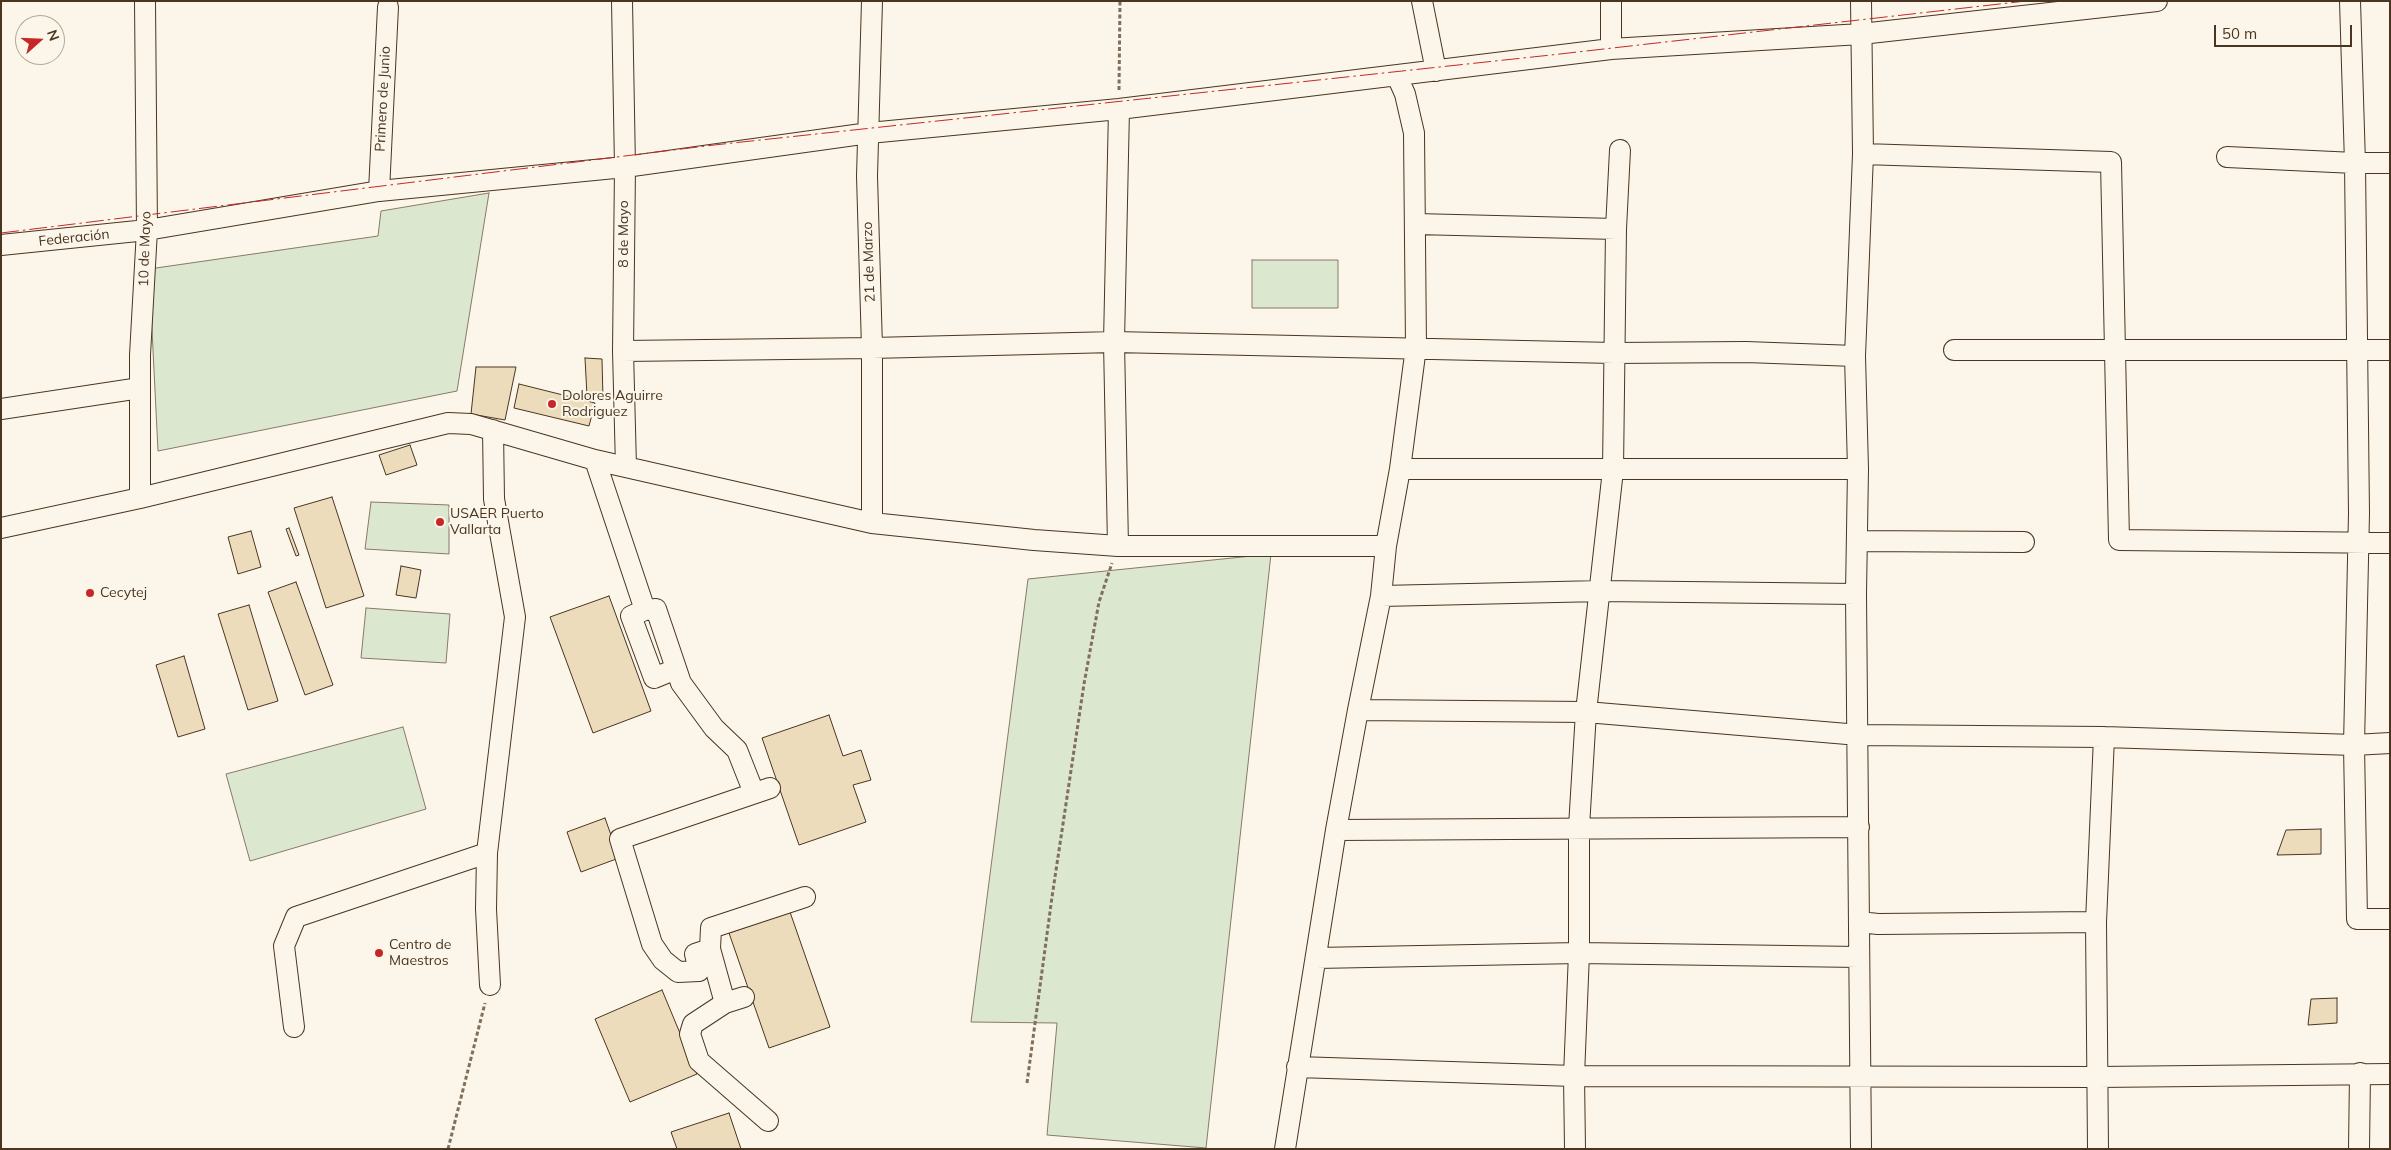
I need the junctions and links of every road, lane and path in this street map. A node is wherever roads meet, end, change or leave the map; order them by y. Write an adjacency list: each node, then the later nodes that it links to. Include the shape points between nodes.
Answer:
1 (145, 1): 27 (street, 10 de Mayo)
2 (622, 1): 23 (street, 8 de Mayo)
3 (872, 1): 17 (street, 21 de Marzo)
4 (1120, 1): 16 (path)
5 (1422, 1): 14 (street)
6 (1611, 1): 13 (street)
7 (1861, 1): 12 (street)
8 (2157, 1): 10 (street, Federación)
9 (2350, 1): 22 (street)
10 (2095, 4): 12 (street, Federación)
11 (388, 7): 24 (street, Primero de Junio)
12 (1862, 34): 13 (street, Federación); 19 (street)
13 (1611, 49): 14 (street, Federación)
14 (1436, 71): 15 (street, Federación)
15 (1397, 76): 16 (street, Federación); 25 (street, via 1405,94 1414,133)
16 (1119, 108): 17 (street, Federación); 29 (street)
17 (869, 133): 23 (street, Federación); 31 (street, 21 de Marzo, via 867,176)
18 (1620, 150): 26 (street)
19 (1862, 154): 36 (street, via 2111,162); 38 (street)
20 (2227, 157): 22 (street)
21 (2390, 163): 22 (street)
22 (2356, 164): 33 (street)
23 (625, 167): 24 (street, Federación); 35 (street, 8 de Mayo)
24 (379, 191): 27 (street, Federación)
25 (1416, 224): 26 (street); 30 (street)
26 (1616, 228): 37 (street)
27 (147, 230): 28 (street, Federación); 39 (street, 10 de Mayo)
28 (1, 245)
29 (1114, 342): 30 (street); 31 (street); 54 (street)
30 (1416, 347): 37 (street); 44 (street)
31 (872, 348): 35 (street); 48 (street, 21 de Marzo)
32 (1954, 350): 36 (street)
33 (2357, 350): 34 (street); 36 (street); 53 (street)
34 (2390, 350)
35 (623, 351): 43 (street, 8 de Mayo)
36 (2114, 351): 53 (street, via 2119,540)
37 (1614, 353): 38 (street, via 1746,352); 46 (street)
38 (1855, 356): 45 (street)
39 (140, 388): 40 (street); 47 (street, 10 de Mayo)
40 (1, 410)
41 (494, 430): 42 (street); 47 (street, via 448,423); 68 (street, via 494,499 514,617)
42 (595, 460): 43 (street); 76 (street, via 645,610 631,616 654,678 676,669 681,683 708,721 736,750 762,790 620,839 652,944 663,960 678,972)
43 (626, 467): 48 (street)
44 (1400, 469): 46 (street); 55 (street)
45 (1858, 469): 46 (street); 50 (street)
46 (1613, 470): 56 (street)
47 (140, 498): 49 (street)
48 (872, 523): 54 (street)
49 (1, 528)
50 (1858, 541): 51 (street); 57 (street)
51 (2024, 542)
52 (2390, 543): 53 (street)
53 (2359, 544): 64 (street)
54 (1118, 546): 55 (street); 85 (path, via 1099,602 1086,675)
55 (1386, 546): 58 (street)
56 (1601, 592): 57 (street); 58 (street); 60 (street)
57 (1856, 594): 61 (street)
58 (1381, 596): 59 (street)
59 (1358, 710): 60 (street); 67 (street)
60 (1586, 712): 61 (street); 65 (street)
61 (1859, 735): 62 (street); 66 (street)
62 (2104, 737): 64 (street); 72 (street)
63 (2390, 744): 64 (street)
64 (2354, 745): 70 (street, via 2357,919)
65 (1578, 827): 66 (street); 67 (street); 73 (street)
66 (1860, 827): 71 (street)
67 (1336, 830): 75 (street)
68 (486, 853): 77 (street); 78 (street, via 296,917 284,946)
69 (806, 897): 76 (street, via 711,928)
70 (2390, 919)
71 (1859, 922): 72 (street); 74 (street)
72 (2096, 922): 84 (street)
73 (1579, 953): 74 (street); 75 (street); 82 (street)
74 (1859, 957): 83 (street)
75 (1316, 958): 79 (street)
76 (708, 961): 86 (street, via 734,1000 693,1024 690,1034 699,1061)
77 (490, 985): 87 (path)
78 (294, 1027)
79 (1297, 1067): 82 (street); 88 (street)
80 (2360, 1073): 81 (street); 84 (street); 92 (street)
81 (2390, 1074)
82 (1574, 1076): 83 (street); 89 (street)
83 (1860, 1077): 84 (street); 90 (street)
84 (2098, 1077): 91 (street)
85 (1027, 1083)
86 (768, 1121)
87 (448, 1149)
88 (1285, 1149)
89 (1575, 1149)
90 (1861, 1149)
91 (2098, 1149)
92 (2359, 1149)

